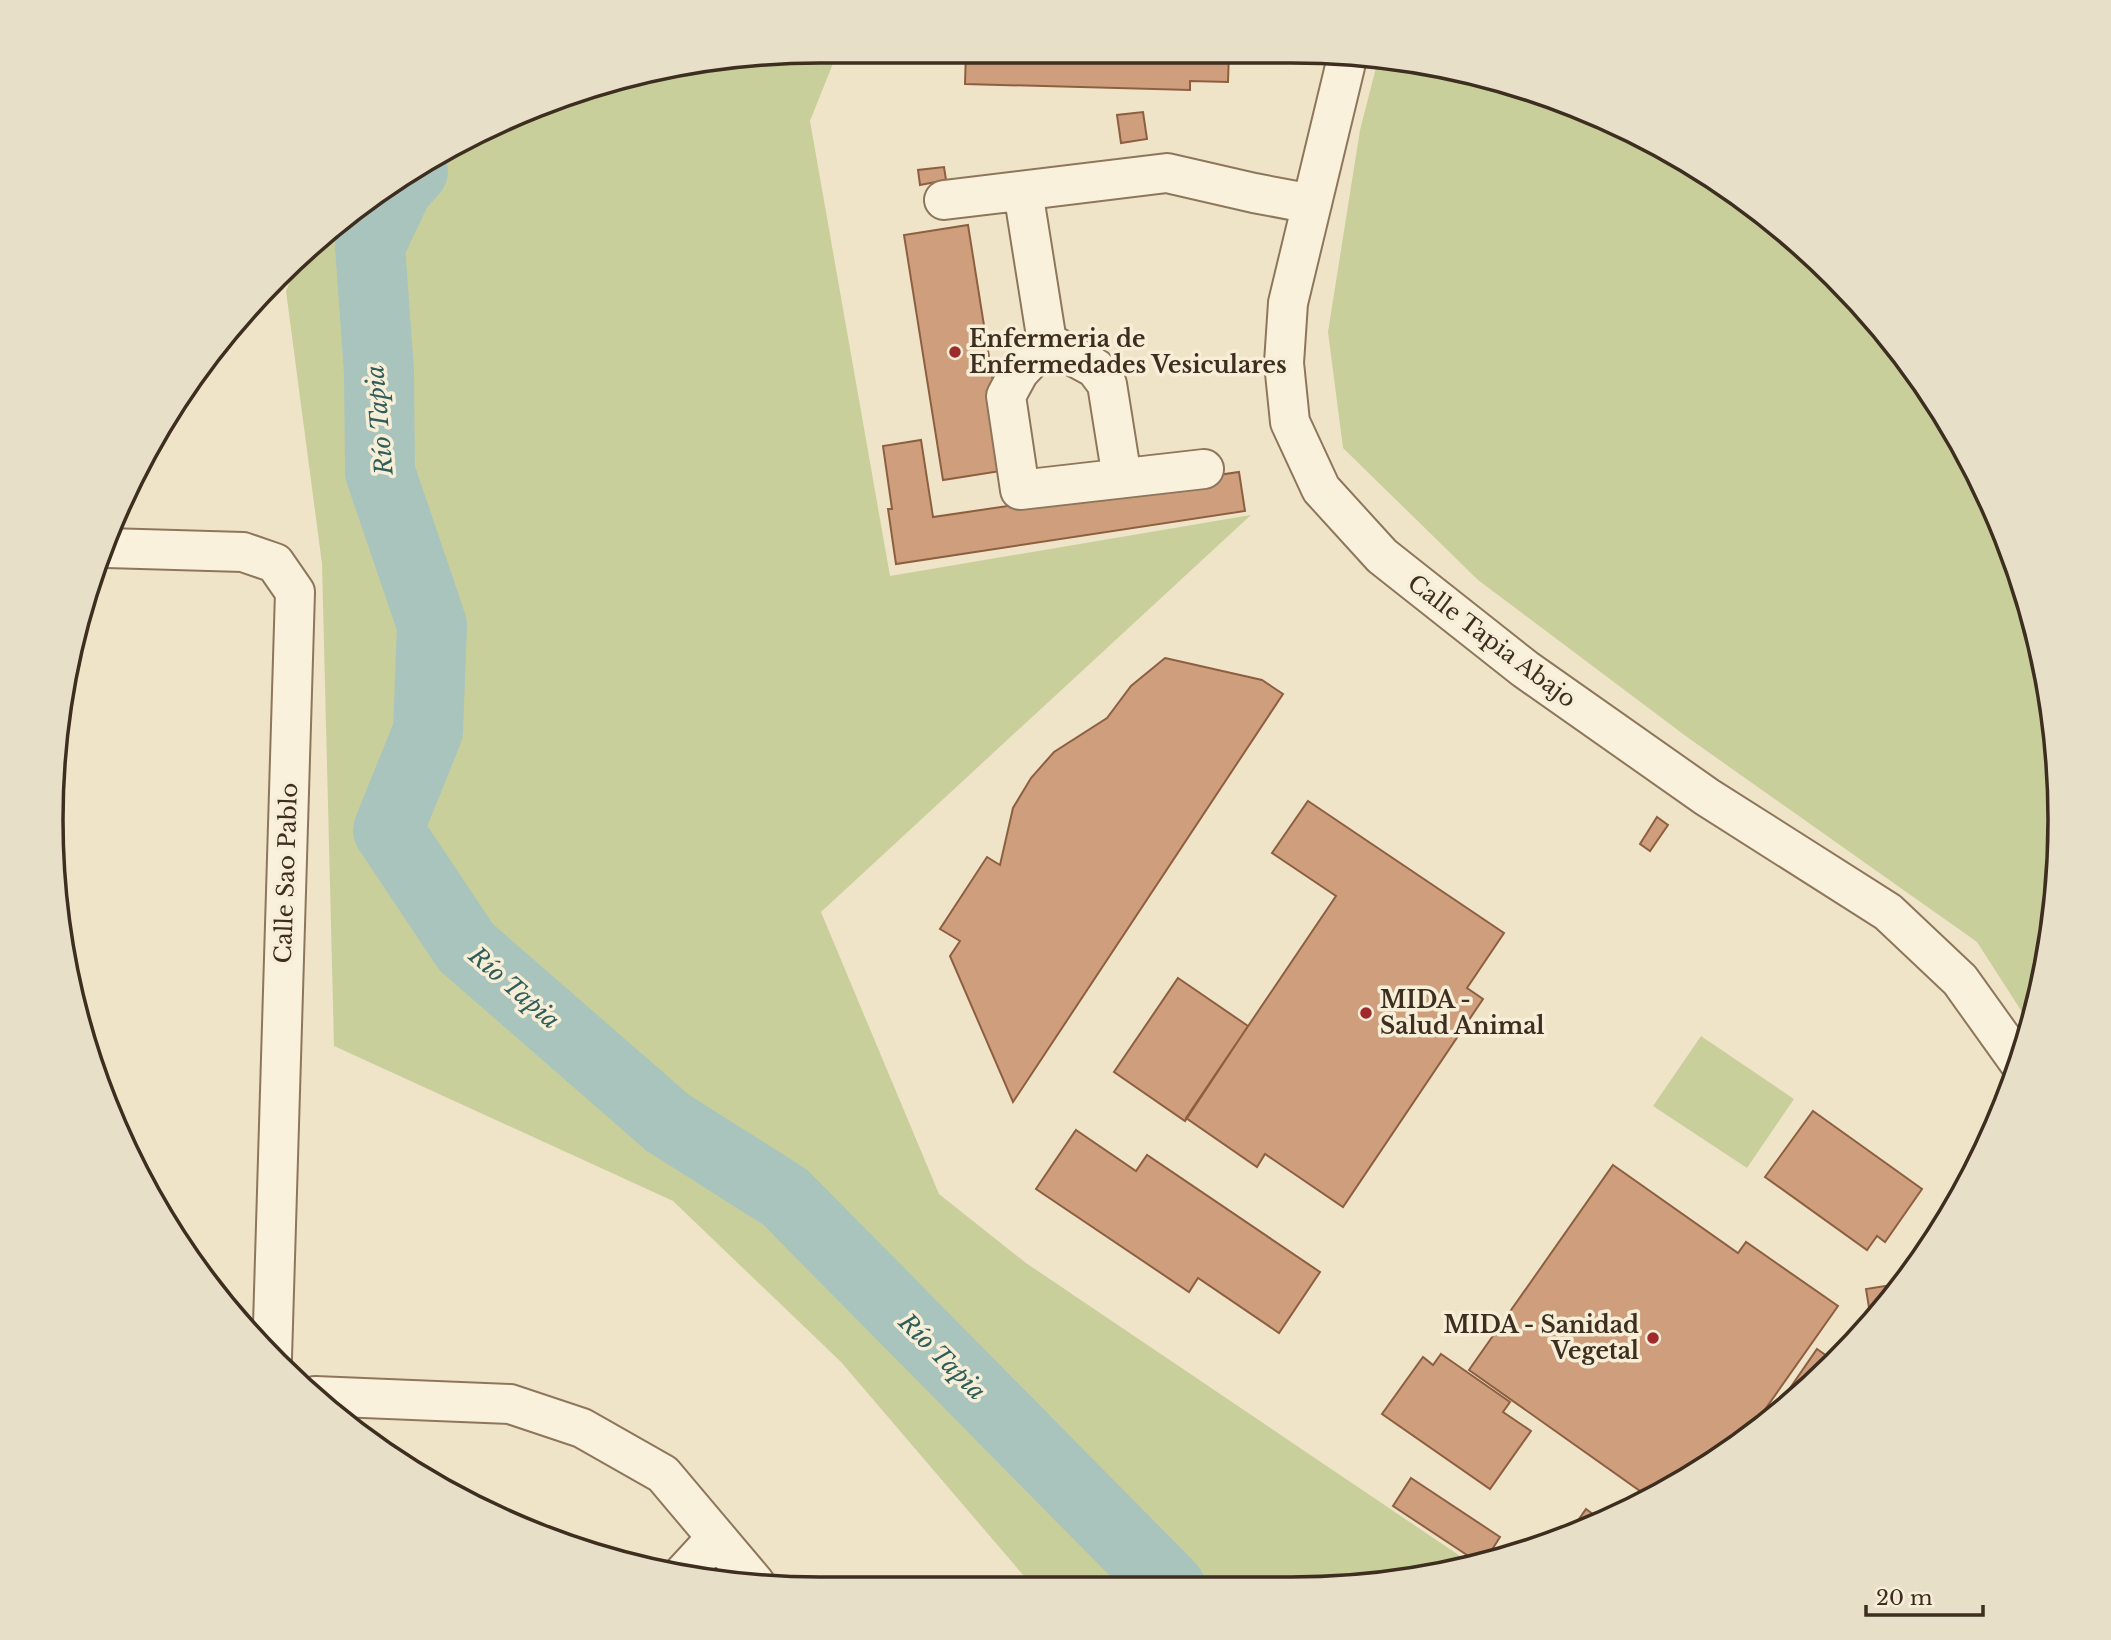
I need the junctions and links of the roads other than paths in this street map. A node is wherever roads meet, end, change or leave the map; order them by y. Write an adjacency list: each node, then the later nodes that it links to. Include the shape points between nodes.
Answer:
1 (1346, 65): 4 (street, Calle Tapia Abajo)
2 (1023, 191): 3 (street); 4 (street, via 1167,173); 5 (street)
3 (944, 200)
4 (1312, 204): 9 (street, Calle Tapia Abajo, via 1288,303 1284,363 1290,422 1321,489 1382,556 1525,669 1707,797 1888,912 1960,980)
5 (1047, 342): 7 (street, via 1094,368 1107,384); 7 (street, via 1019,372 1006,396 1020,490)
6 (1204, 469): 7 (street)
7 (1122, 478)
8 (114, 548): 10 (street, Calle Sao Pablo, via 243,552 275,563 295,592)
9 (2011, 1052)
10 (272, 1342)
11 (330, 1397): 12 (street, via 510,1405 582,1428 663,1474)
12 (716, 1538): 13 (street); 14 (street)
13 (691, 1565)
14 (746, 1573)

